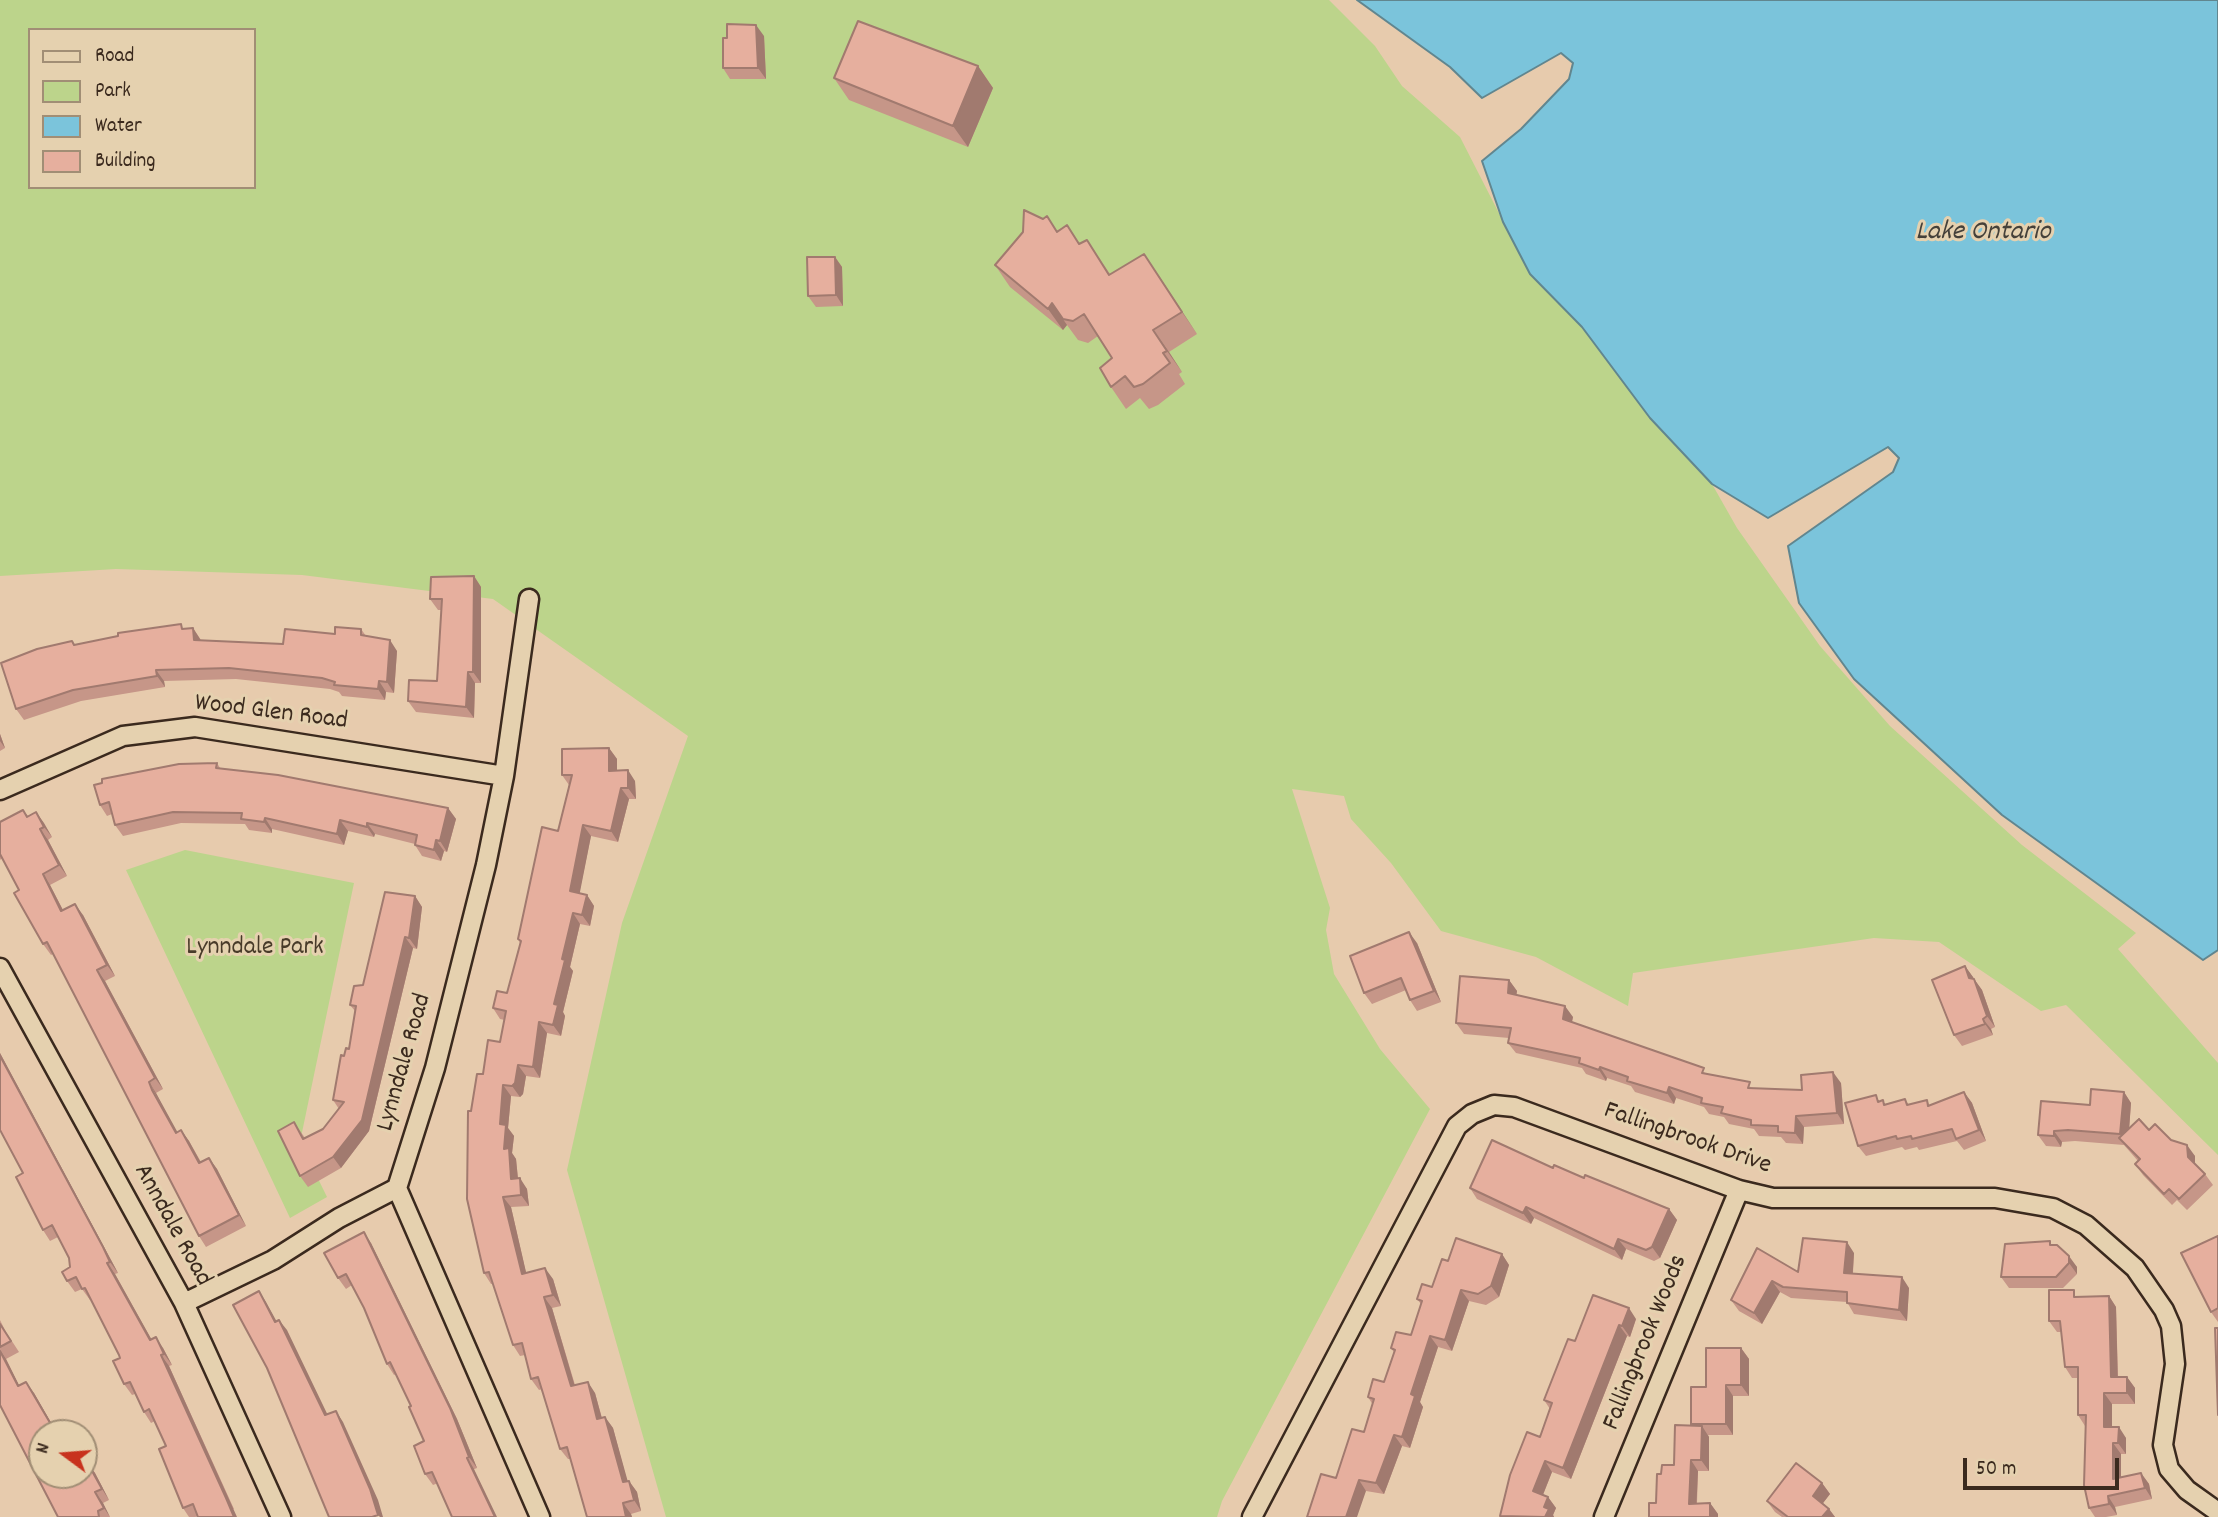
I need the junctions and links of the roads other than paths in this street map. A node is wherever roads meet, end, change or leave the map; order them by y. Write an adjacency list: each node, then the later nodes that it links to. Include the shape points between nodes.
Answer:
1 (529, 599): 2 (street, Lynndale Road)
2 (504, 776): 3 (street, Wood Glen Road, via 195,727 123,736); 5 (street, Lynndale Road, via 435,1068)
3 (0, 790)
4 (0, 968): 7 (street, Anndale Road)
5 (397, 1188): 7 (street, via 273,1260); 10 (street)
6 (1739, 1190): 8 (street, Fallingbrook Drive, via 1773,1198 1995,1198 2053,1208 2086,1225 2135,1268 2164,1310 2171,1326 2175,1364 2163,1446 2169,1469 2187,1490); 11 (street, Fallingbrook Drive, via 1514,1107 1494,1105 1472,1114 1457,1126); 12 (street, Fallingbrook Woods)
7 (184, 1304): 9 (street, Anndale Road)
8 (2218, 1512)
9 (281, 1517)
10 (540, 1517)
11 (1252, 1517)
12 (1604, 1517)

